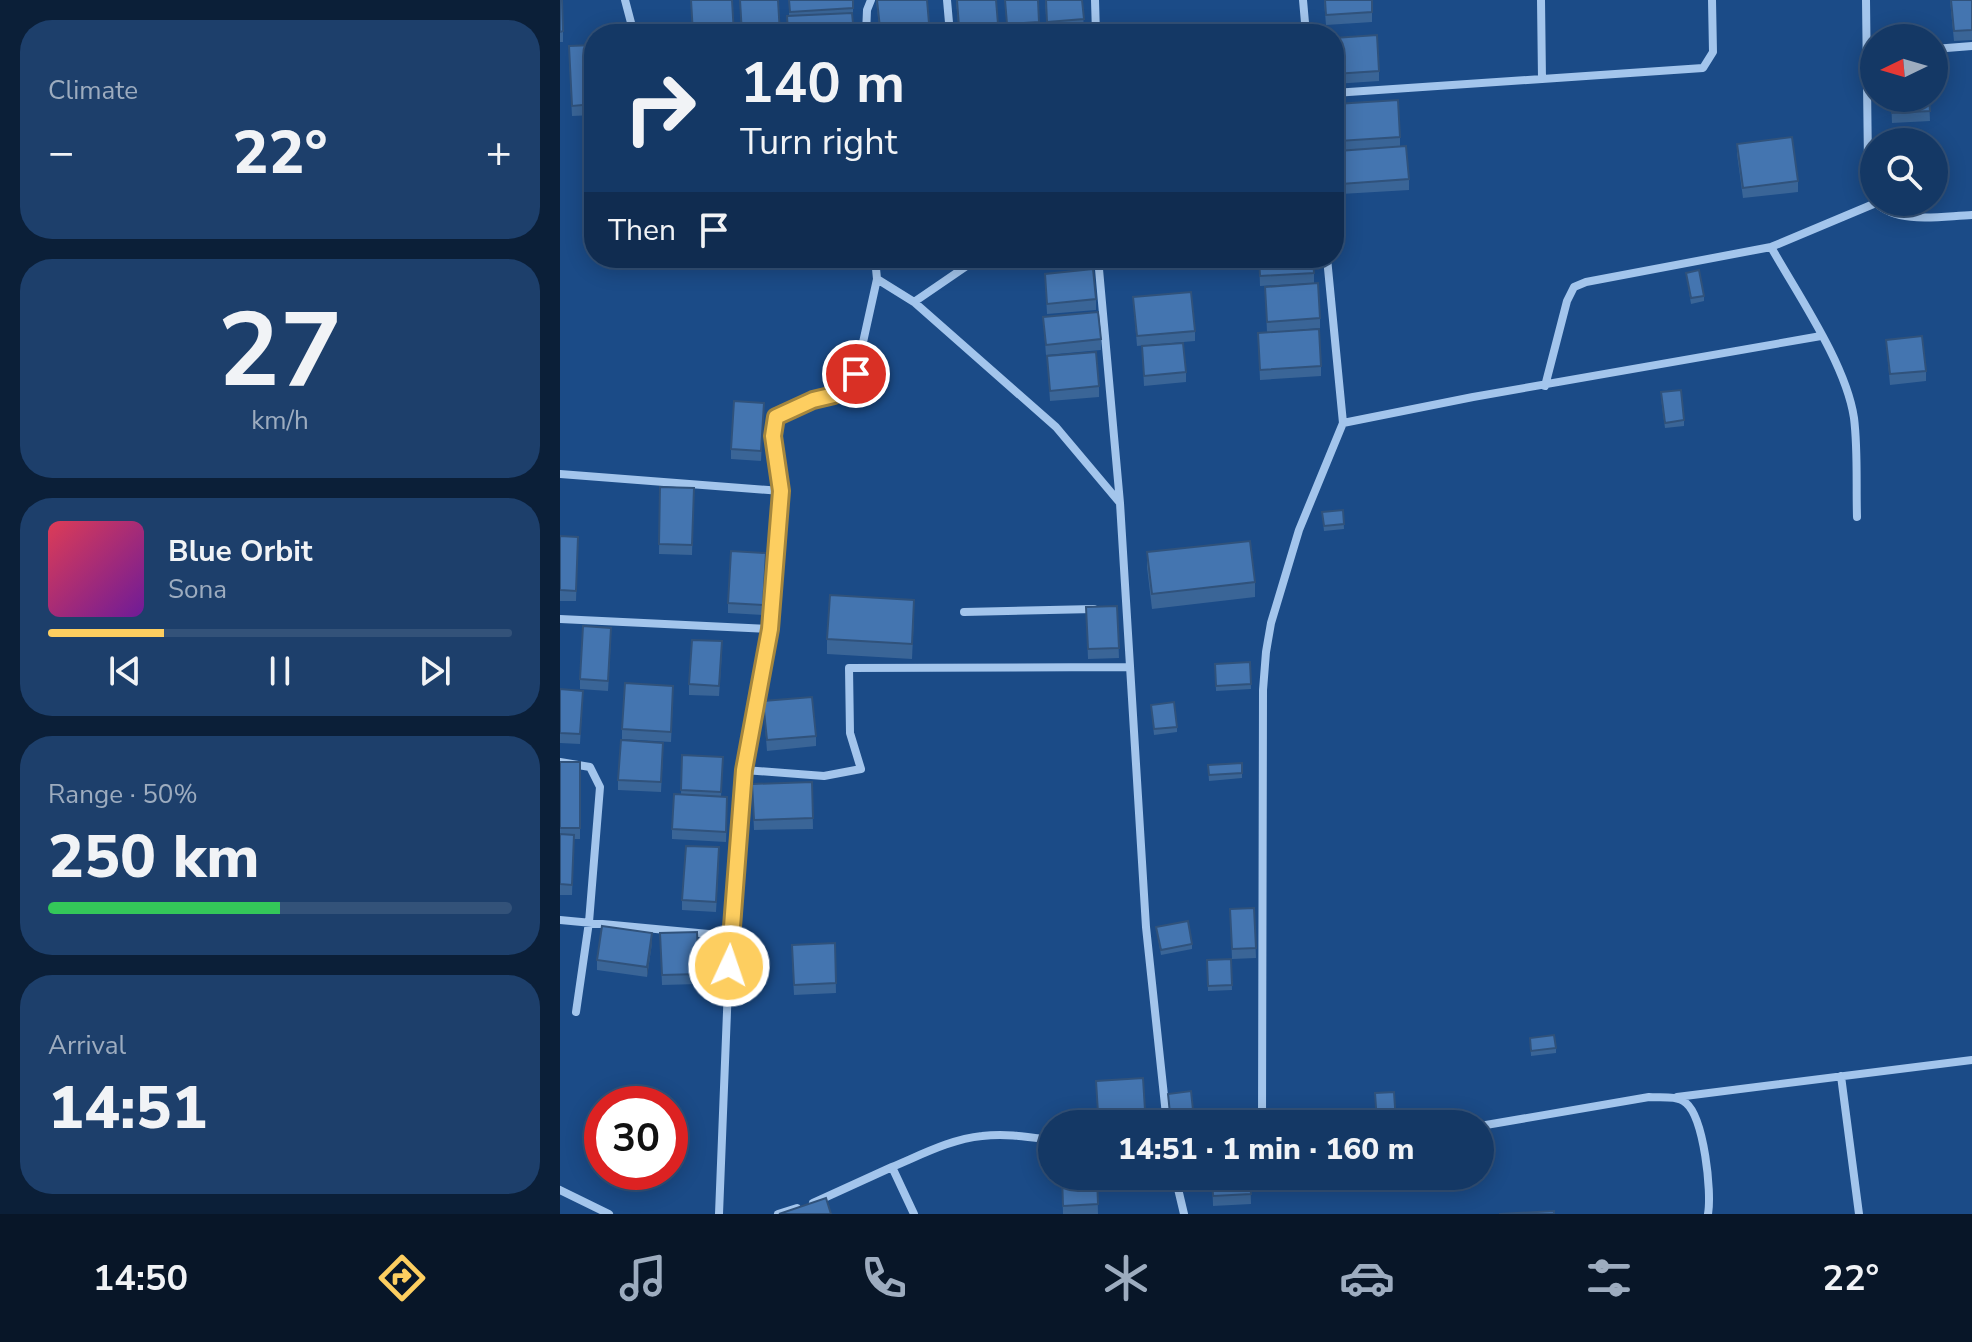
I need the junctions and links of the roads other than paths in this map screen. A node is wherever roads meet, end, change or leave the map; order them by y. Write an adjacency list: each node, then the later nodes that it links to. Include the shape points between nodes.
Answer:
1 (625, 0): 9 (street)
2 (871, 0): 10 (street)
3 (947, 0): 11 (street)
4 (1095, 0): 12 (street)
5 (1303, 0): 13 (street)
6 (1541, 0): 17 (street)
7 (1712, 0): 17 (street, via 1713,52 1703,68)
8 (1866, 0): 14 (street)
9 (631, 24)
10 (866, 24)
11 (949, 24)
12 (1096, 24)
13 (1305, 24)
14 (1868, 24)
15 (1972, 46): 16 (street)
16 (1948, 48)
17 (1542, 79): 18 (street)
18 (1344, 92)
19 (1860, 208): 22 (street)
20 (1948, 215): 21 (street)
21 (1972, 215)
22 (1771, 247): 29 (street); 30 (street, via 1574,287)
23 (876, 268): 27 (street)
24 (960, 268): 28 (street)
25 (1099, 268): 34 (street)
26 (1328, 268): 31 (street)
27 (877, 279): 28 (street); 33 (street, via 856,374 834,395 776,417 773,436)
28 (914, 302): 34 (street, via 1056,427)
29 (1821, 336): 30 (street); 35 (street, via 1847,390 1854,419)
30 (1545, 386): 31 (street)
31 (1343, 423): 53 (street, via 1299,530 1266,652)
32 (560, 474): 33 (street)
33 (781, 491): 41 (street)
34 (1120, 503): 37 (street)
35 (1857, 517)
36 (1112, 608): 37 (street)
37 (1127, 608): 42 (street)
38 (1098, 609): 39 (street)
39 (964, 612)
40 (560, 619): 41 (street)
41 (770, 629): 44 (street)
42 (1128, 667): 44 (street, via 849,668 850,733 861,769 824,776); 52 (street)
43 (560, 762): 46 (street, via 590,767 600,787)
44 (744, 770): 47 (street)
45 (560, 920): 46 (street)
46 (589, 922): 47 (street); 48 (street)
47 (730, 936): 60 (street)
48 (576, 1012)
49 (1972, 1060): 50 (street)
50 (1841, 1076): 51 (street); 65 (street)
51 (1673, 1098): 54 (street, via 1649,1097); 64 (street, via 1686,1102 1695,1117 1707,1169)
52 (1166, 1110)
53 (1262, 1110)
54 (1494, 1124)
55 (1038, 1138): 56 (street, via 981,1136)
56 (892, 1167): 61 (street); 62 (street)
57 (560, 1190): 59 (street)
58 (1178, 1190): 63 (street)
59 (609, 1214)
60 (719, 1214)
61 (778, 1214)
62 (914, 1214)
63 (1184, 1214)
64 (1708, 1214)
65 (1859, 1214)

